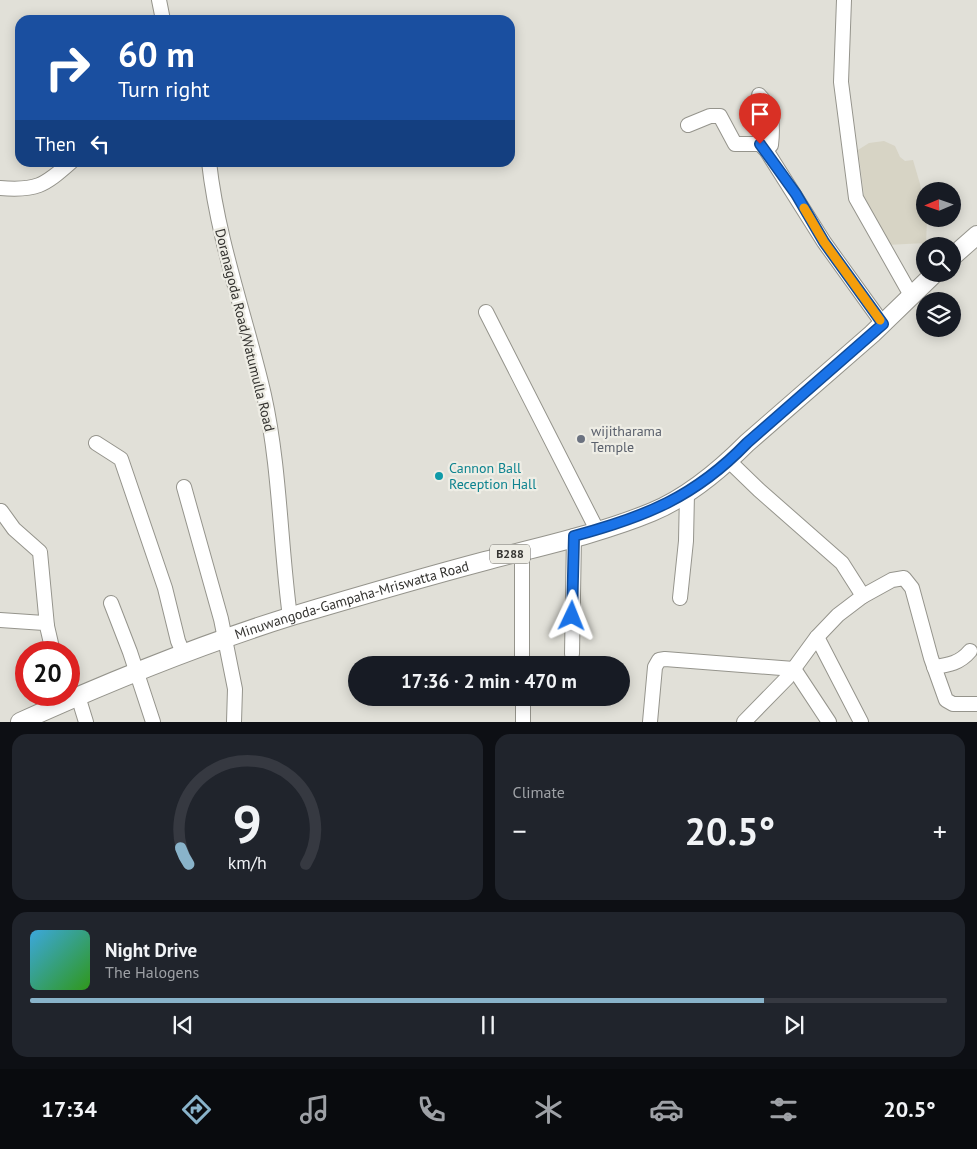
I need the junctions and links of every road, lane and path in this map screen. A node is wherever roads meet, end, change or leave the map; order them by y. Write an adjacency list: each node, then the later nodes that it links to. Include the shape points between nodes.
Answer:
1 (159, 0): 3 (street)
2 (844, 0): 13 (street, via 841,82 856,198)
3 (162, 15)
4 (759, 95): 6 (street, via 772,119 771,145)
5 (688, 125): 6 (street, via 710,116 720,116 735,144 760,144)
6 (766, 150): 15 (street, via 824,242)
7 (66, 167): 9 (street, via 49,182 25,190)
8 (212, 167): 27 (street, Doranagoda Road/Watumulla Road, via 217,221 251,343 273,441)
9 (0, 188)
10 (977, 235): 11 (main road)
11 (961, 250)
12 (926, 282): 13 (main road, Minuwangoda-Gampaha-Mriswatta Road / B288)
13 (912, 296): 15 (main road, Minuwangoda-Gampaha-Mriswatta Road / B288)
14 (486, 312): 21 (street)
15 (883, 324): 17 (main road, Minuwangoda-Gampaha-Mriswatta Road / B288)
16 (96, 443): 35 (street, via 121,459)
17 (729, 461): 19 (main road, Minuwangoda-Gampaha-Mriswatta Road / B288); 24 (street, via 842,563)
18 (184, 487): 32 (street)
19 (686, 493): 21 (main road, Minuwangoda-Gampaha-Mriswatta Road / B288, via 653,512); 25 (street, via 686,541)
20 (1, 511): 29 (street, via 40,552)
21 (597, 530): 22 (main road, Minuwangoda-Gampaha-Mriswatta Road / B288)
22 (574, 536): 23 (main road, Minuwangoda-Gampaha-Mriswatta Road / B288); 34 (street)
23 (522, 550): 27 (main road, Minuwangoda-Gampaha-Mriswatta Road / B288); 36 (street)
24 (863, 596): 30 (street, via 838,614); 37 (street, via 892,580 904,578 912,588)
25 (680, 598)
26 (110, 603): 39 (street)
27 (290, 617): 32 (main road, Minuwangoda-Gampaha-Mriswatta Road / B288)
28 (0, 620): 29 (street, via 36,621)
29 (47, 626): 31 (street)
30 (818, 637): 38 (street); 53 (street)
31 (50, 641)
32 (224, 641): 35 (main road, Minuwangoda-Gampaha-Mriswatta Road / B288); 48 (street, via 235,689)
33 (970, 651): 37 (street, via 953,664)
34 (572, 654)
35 (184, 655): 39 (main road, Minuwangoda-Gampaha-Mriswatta Road / B288)
36 (522, 656)
37 (934, 667): 41 (street, via 946,700 953,704)
38 (794, 669): 50 (street, via 660,660 653,678); 51 (street); 52 (street)
39 (137, 672): 40 (main road, Minuwangoda-Gampaha-Mriswatta Road / B288); 47 (street)
40 (80, 693)
41 (977, 704)
42 (52, 706): 45 (main road, Minuwangoda-Gampaha-Mriswatta Road / B288)
43 (74, 706): 46 (street)
44 (523, 706): 49 (street)
45 (20, 722)
46 (86, 722)
47 (153, 722)
48 (234, 722)
49 (523, 722)
50 (650, 722)
51 (744, 722)
52 (829, 722)
53 (861, 722)

